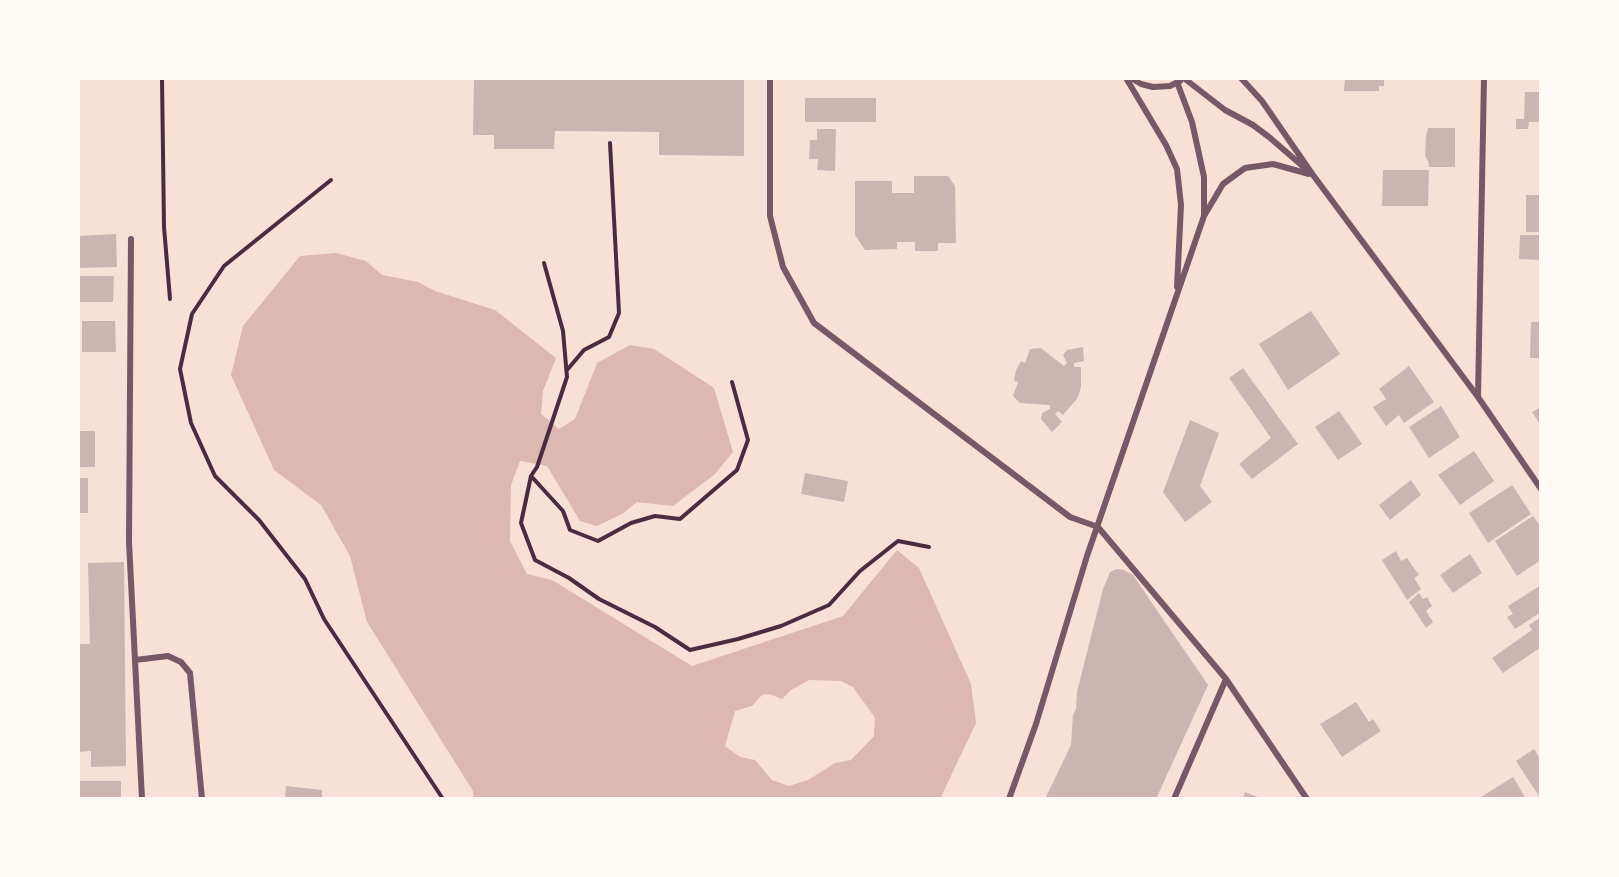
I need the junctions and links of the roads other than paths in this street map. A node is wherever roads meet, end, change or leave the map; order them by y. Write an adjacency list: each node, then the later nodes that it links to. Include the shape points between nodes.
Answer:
1 (770, 78): 14 (street, via 770,216 783,267 814,323 1070,518)
2 (1126, 78): 11 (street, via 1177,169 1181,205)
3 (1131, 78): 7 (street, via 1154,87)
4 (1185, 78): 7 (street); 8 (street, via 1225,110 1269,137)
5 (1241, 78): 8 (street, via 1262,101)
6 (1484, 78): 12 (street)
7 (1177, 82): 9 (street, via 1192,122 1204,177)
8 (1313, 175): 9 (street, via 1273,164 1245,168 1223,184); 12 (street)
9 (1204, 216): 11 (street)
10 (131, 239): 15 (street, via 129,542)
11 (1176, 297): 14 (street)
12 (1478, 397): 13 (street)
13 (1541, 489)
14 (1098, 527): 16 (street); 19 (street)
15 (135, 660): 17 (street); 18 (street, via 168,656 181,662 190,673)
16 (1226, 679): 20 (street); 21 (street)
17 (142, 799)
18 (202, 799)
19 (1009, 799)
20 (1174, 799)
21 (1308, 799)

